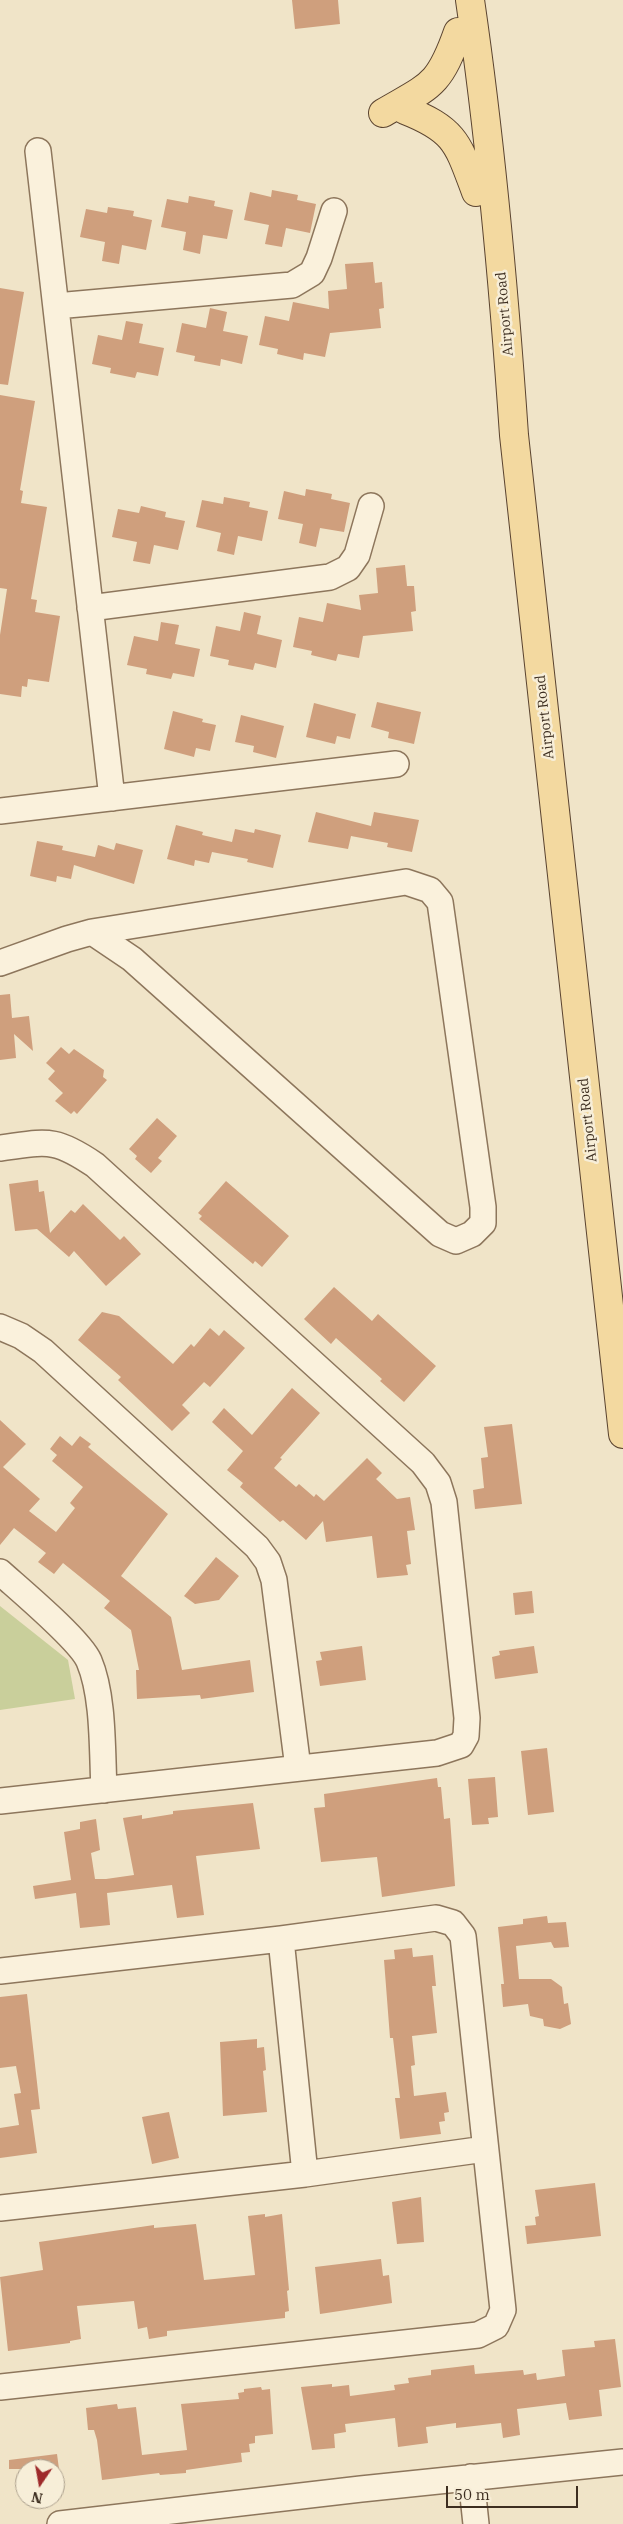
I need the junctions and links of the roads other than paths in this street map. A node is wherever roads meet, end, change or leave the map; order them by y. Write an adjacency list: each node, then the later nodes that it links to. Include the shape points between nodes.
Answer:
1 (454, 0): 3 (main road)
2 (470, 0): 8 (main road, Airport Road, via 484,101)
3 (458, 32): 5 (main road); 5 (main road, via 438,78 394,111 433,123 452,139 459,147)
4 (38, 151): 7 (street)
5 (476, 192): 8 (main road, via 491,335)
6 (334, 211): 7 (street, via 312,273 292,285)
7 (56, 306): 10 (street)
8 (514, 435): 18 (main road, Airport Road)
9 (371, 506): 10 (street, via 357,555 348,568 330,577)
10 (90, 608): 12 (street)
11 (396, 764): 12 (street)
12 (112, 798): 13 (street)
13 (0, 811)
14 (92, 932): 14 (street, via 406,882 430,890 440,902 483,1223 472,1234 456,1241 440,1234 132,959); 15 (street)
15 (0, 963)
16 (0, 1148): 20 (street, via 49,1142 72,1149 94,1165 423,1463 438,1484 444,1502 467,1718 466,1736 460,1745 437,1753)
17 (0, 1328): 20 (street, via 21,1336 43,1351 256,1547 268,1562 274,1580)
18 (623, 1434)
19 (0, 1572): 21 (street, via 75,1643 88,1660 98,1706)
20 (298, 1768): 21 (street)
21 (104, 1790): 22 (street)
22 (0, 1801)
23 (281, 1939): 24 (street); 25 (street, via 436,1918 453,1923 463,1936); 26 (street)
24 (0, 1970)
25 (485, 2149): 26 (street); 28 (street, via 503,2310 496,2326 478,2336)
26 (305, 2174): 27 (street)
27 (0, 2208)
28 (0, 2387)
29 (623, 2462): 30 (street)
30 (471, 2478): 31 (street); 33 (street)
31 (238, 2514): 32 (street)
32 (60, 2524)
33 (476, 2524)

